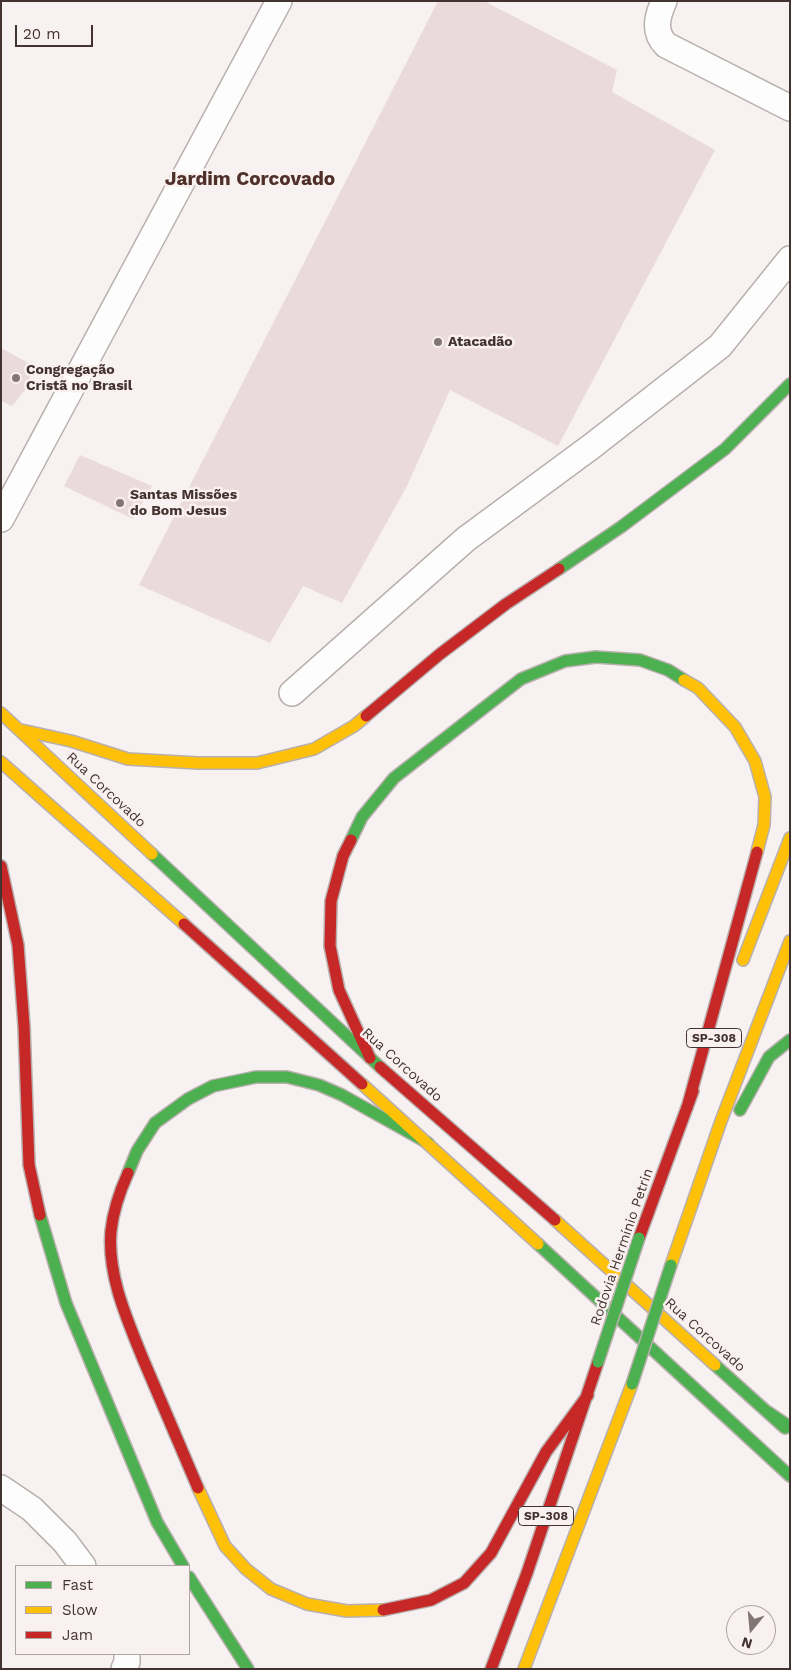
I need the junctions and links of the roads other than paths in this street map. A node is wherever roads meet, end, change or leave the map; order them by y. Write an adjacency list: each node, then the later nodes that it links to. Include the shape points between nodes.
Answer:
1 (279, 1): 6 (street)
2 (664, 1): 3 (street, via 657,27 666,45)
3 (790, 108)
4 (790, 258): 7 (street, via 720,346 466,539)
5 (790, 384): 9 (main road, via 724,449 621,527 506,604 354,726 314,749 257,763 128,759)
6 (1, 519)
7 (292, 693)
8 (1, 713): 9 (main road, Rua Corcovado)
9 (21, 730): 17 (main road, Rua Corcovado)
10 (1, 762): 19 (main road)
11 (790, 838): 14 (main road)
12 (1, 866): 28 (main road, via 18,945 29,1165 43,1228 66,1303 158,1522)
13 (790, 940): 20 (main road, SP-308)
14 (738, 972)
15 (728, 1000): 18 (main road, Rodovia Hermínio Petrin / SP-308)
16 (790, 1040): 20 (main road, via 769,1057)
17 (370, 1058): 18 (main road, via 338,990 330,946 331,901 343,856 362,817 394,778 521,679 565,661 596,657 640,660 668,670 698,688 734,727 754,761 765,797 764,824); 22 (main road, Rua Corcovado)
18 (687, 1108): 21 (main road, Rodovia Hermínio Petrin / SP-308, bridge, via 639,1238)
19 (428, 1143): 21 (main road, via 319,1085 287,1077 256,1077 213,1086 188,1099 156,1124 137,1150 119,1194 111,1231 113,1270 125,1313 156,1391 226,1546 246,1569 271,1588 307,1604 347,1610 388,1610 431,1600 464,1583 491,1553 546,1452); 25 (main road)
20 (691, 1205): 32 (main road, SP-308, bridge, via 632,1384 535,1635)
21 (588, 1395): 31 (main road, Rodovia Hermínio Petrin / SP-308)
22 (768, 1412): 23 (main road); 24 (main road, Rua Corcovado)
23 (790, 1427)
24 (790, 1433)
25 (790, 1476)
26 (1, 1488): 27 (street, via 32,1509 65,1542)
27 (82, 1565)
28 (182, 1565)
29 (190, 1578): 30 (main road)
30 (248, 1669)
31 (491, 1669)
32 (525, 1669)

